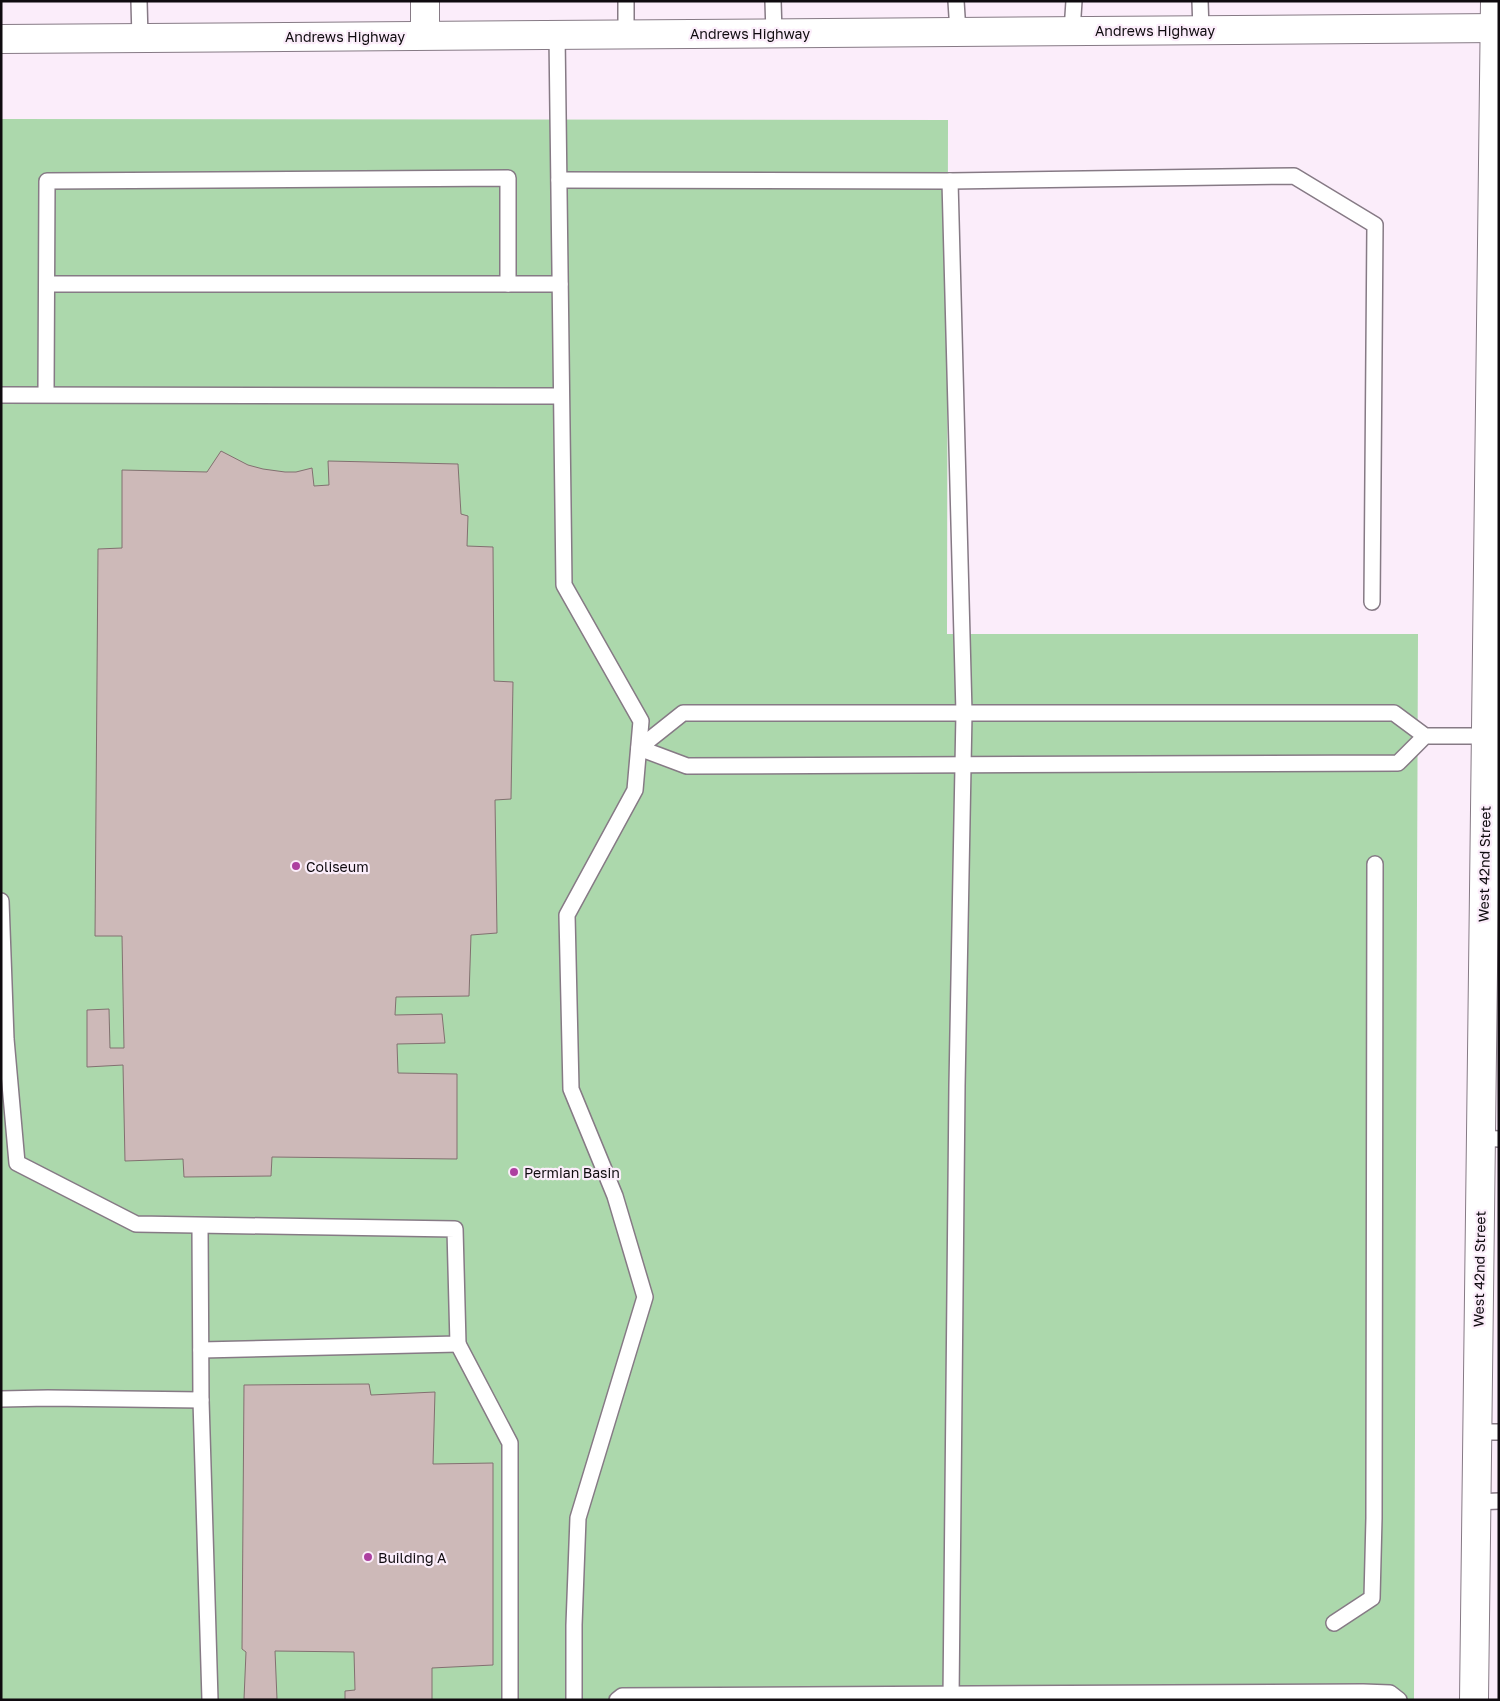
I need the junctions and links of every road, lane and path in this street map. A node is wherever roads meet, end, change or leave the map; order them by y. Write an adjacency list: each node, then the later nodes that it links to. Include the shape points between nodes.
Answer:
1 (139, 1): 18 (lane)
2 (425, 1): 16 (main road)
3 (626, 1): 15 (lane)
4 (773, 1): 13 (lane)
5 (956, 1): 12 (lane)
6 (1074, 1): 11 (lane)
7 (1200, 1): 10 (lane)
8 (1495, 1): 9 (main road, West 42nd Street)
9 (1497, 28): 10 (main road, Andrews Highway); 19 (main road, West 42nd Street)
10 (1201, 30): 11 (main road, Andrews Highway)
11 (1072, 31): 12 (main road, Andrews Highway)
12 (958, 32): 13 (main road, Andrews Highway)
13 (774, 33): 15 (main road, Andrews Highway)
14 (557, 34): 15 (main road, Andrews Highway); 16 (main road, Andrews Highway); 20 (lane)
15 (626, 34)
16 (424, 36): 18 (main road, Andrews Highway)
17 (1, 38): 18 (main road, Andrews Highway)
18 (140, 38)
19 (1496, 144): 25 (main road, West 42nd Street)
20 (558, 180): 21 (lane); 24 (lane)
21 (950, 180): 29 (lane, via 1294,176 1375,224); 30 (lane)
22 (46, 284): 23 (lane); 23 (lane, via 47,181 508,178); 26 (lane)
23 (508, 284): 24 (lane)
24 (560, 284): 28 (lane)
25 (1495, 339): 32 (main road, West 42nd Street)
26 (46, 394): 27 (lane); 28 (lane)
27 (1, 395)
28 (561, 396): 33 (lane, via 564,585 641,721)
29 (1372, 602)
30 (964, 713): 31 (lane, via 1394,712); 33 (lane, via 682,713); 34 (lane)
31 (1425, 736): 32 (lane); 34 (lane, via 1398,763)
32 (1486, 736): 37 (main road, West 42nd Street)
33 (639, 748): 34 (lane, via 687,766); 52 (lane, via 635,790 568,915 571,1088 616,1196 645,1296 578,1518)
34 (962, 765): 49 (lane)
35 (1375, 864): 48 (lane, via 1372,1598)
36 (1, 901): 39 (lane)
37 (1491, 926): 38 (main road, West 42nd Street)
38 (1491, 994): 40 (main road, West 42nd Street)
39 (4, 1039): 41 (lane, via 17,1163 136,1224)
40 (1490, 1138): 46 (main road, West 42nd Street)
41 (200, 1226): 42 (lane, via 455,1229); 43 (lane)
42 (458, 1344): 43 (lane); 51 (lane, via 510,1443)
43 (201, 1350): 45 (lane)
44 (1, 1399): 45 (lane)
45 (201, 1400): 50 (lane)
46 (1488, 1432): 47 (main road, West 42nd Street)
47 (1487, 1502): 55 (main road, West 42nd Street)
48 (1334, 1623)
49 (951, 1697): 53 (lane, via 622,1696); 54 (lane, via 1363,1692 1390,1693)
50 (210, 1700)
51 (510, 1700)
52 (574, 1700)
53 (617, 1700)
54 (1399, 1700)
55 (1474, 1700)

